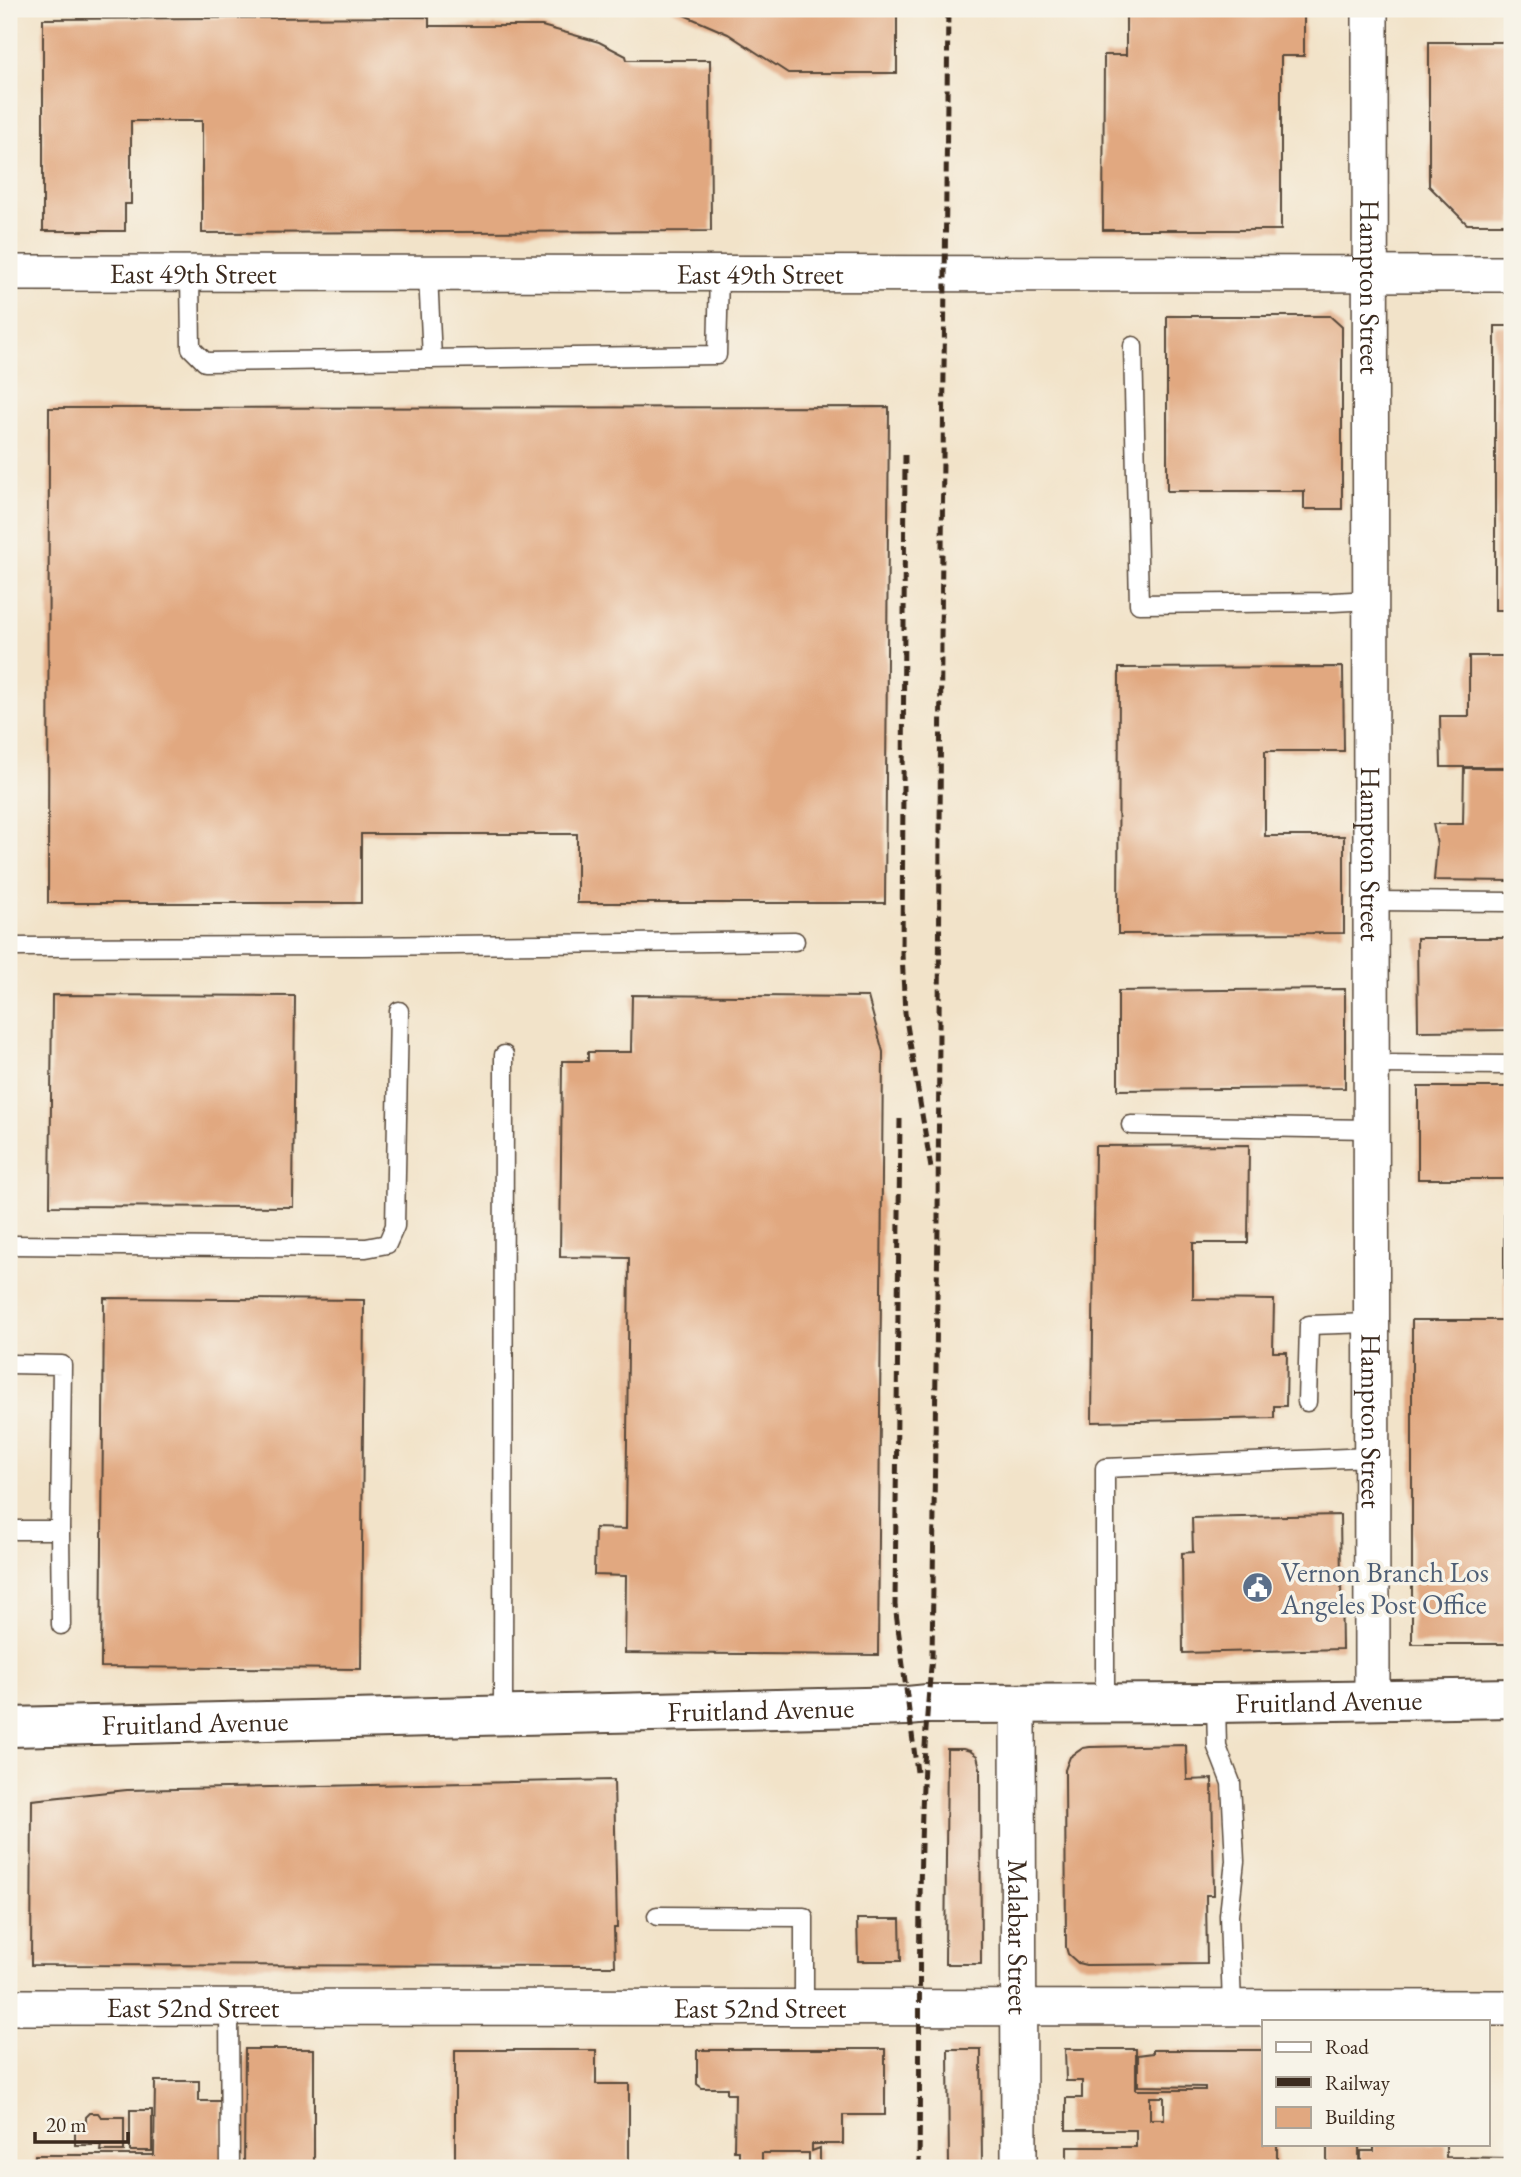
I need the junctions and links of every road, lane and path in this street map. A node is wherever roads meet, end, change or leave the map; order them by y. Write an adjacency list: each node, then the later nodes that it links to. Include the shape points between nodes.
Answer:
1 (1370, 9): 6 (street, Hampton Street)
2 (9, 273): 3 (street, East 49th Street)
3 (190, 274): 4 (street, East 49th Street); 9 (lane, via 191,348 205,362)
4 (428, 274): 5 (street, East 49th Street); 9 (lane)
5 (719, 274): 6 (street, East 49th Street); 9 (lane, via 718,355)
6 (1370, 274): 7 (street, East 49th Street); 10 (street, Hampton Street)
7 (1512, 274)
8 (1133, 346): 10 (lane, via 1139,604)
9 (432, 359)
10 (1371, 600): 11 (street, Hampton Street)
11 (1371, 901): 12 (lane); 17 (street, Hampton Street)
12 (1512, 902)
13 (795, 941): 14 (lane)
14 (9, 947)
15 (399, 1011): 21 (lane, via 395,1226 387,1244 366,1248)
16 (504, 1055): 34 (lane)
17 (1371, 1064): 18 (lane); 20 (street, Hampton Street)
18 (1512, 1065)
19 (1130, 1125): 20 (lane)
20 (1371, 1129): 22 (street, Hampton Street)
21 (9, 1245)
22 (1371, 1323): 24 (lane, via 1309,1325); 25 (street, Hampton Street)
23 (9, 1364): 27 (lane, via 62,1365)
24 (1307, 1402)
25 (1371, 1457): 30 (street, Hampton Street); 31 (lane, via 1105,1468)
26 (9, 1530): 27 (lane)
27 (60, 1530): 28 (lane)
28 (61, 1625)
29 (1512, 1698): 30 (street, Fruitland Avenue)
30 (1372, 1700): 32 (street, Fruitland Avenue)
31 (1105, 1703): 32 (street, Fruitland Avenue); 33 (street, Fruitland Avenue)
32 (1216, 1703): 41 (lane, via 1217,1747 1231,1783 1235,1861 1229,1915)
33 (1018, 1704): 34 (street, Fruitland Avenue); 40 (street, Malabar Street)
34 (503, 1716): 35 (street, Fruitland Avenue)
35 (9, 1727)
36 (657, 1916): 39 (lane, via 804,1917)
37 (9, 2007): 38 (street, East 52nd Street)
38 (229, 2007): 39 (street, East 52nd Street); 43 (lane)
39 (804, 2008): 40 (street, East 52nd Street)
40 (1019, 2008): 41 (street, East 52nd Street); 44 (street, Malabar Street)
41 (1232, 2008): 42 (street, East 52nd Street)
42 (1512, 2008)
43 (230, 2168)
44 (1019, 2168)

